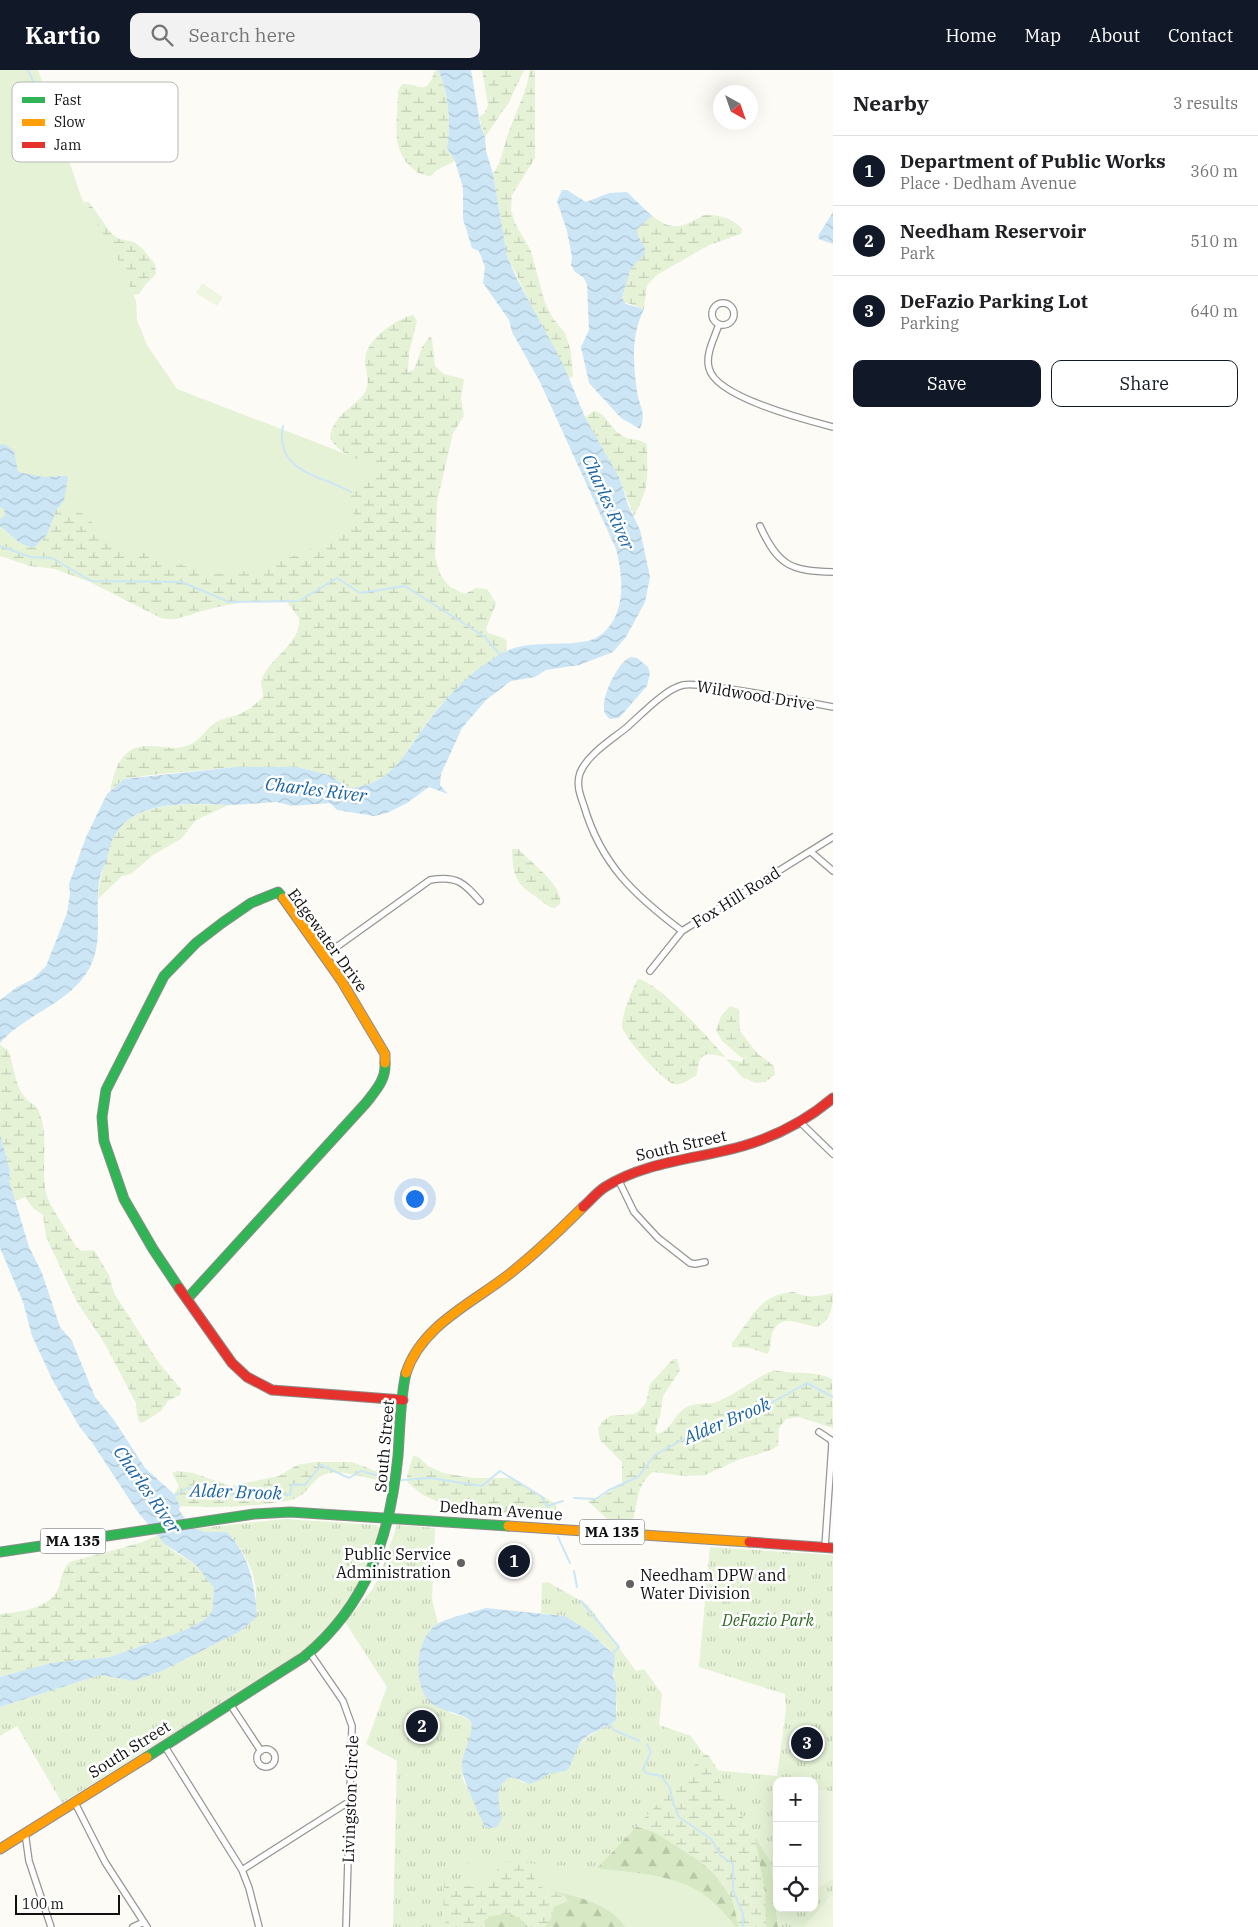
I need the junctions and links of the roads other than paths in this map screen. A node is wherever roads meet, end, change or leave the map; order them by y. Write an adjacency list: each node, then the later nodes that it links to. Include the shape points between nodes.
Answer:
1 (719, 324): 2 (street, via 708,360 710,373 718,384 771,409)
2 (833, 427)
3 (760, 526): 4 (street, via 771,548 792,567 804,571)
4 (833, 572)
5 (833, 707): 10 (street, Wildwood Drive, via 762,694 681,686 669,692 622,731 582,769 578,788 590,828 602,853 628,884)
6 (833, 837): 7 (street, Fox Hill Road)
7 (811, 852): 8 (street); 10 (street, Fox Hill Road)
8 (833, 871)
9 (480, 901): 11 (street, via 463,882 450,878 430,880)
10 (682, 931): 12 (street, Fox Hill Road)
11 (324, 956): 18 (street, Edgewater Drive, via 380,1042 385,1054 383,1081); 18 (street, Edgewater Drive, via 278,892 251,903 196,943 164,976 106,1090 102,1118 111,1165 136,1221)
12 (650, 971)
13 (833, 1098): 14 (street, South Street)
14 (801, 1123): 15 (street); 16 (street, South Street, via 751,1144 648,1167)
15 (833, 1154)
16 (618, 1179): 17 (street, via 634,1212 658,1238 690,1263); 19 (street, South Street, via 603,1188 520,1266 439,1326 424,1341 409,1364)
17 (705, 1262)
18 (187, 1299): 19 (street, Edgewater Drive, via 232,1363 246,1377 272,1390)
19 (403, 1400): 21 (street, South Street)
20 (819, 1432): 22 (street, via 832,1442)
21 (391, 1518): 22 (street, Dedham Avenue / MA 135); 23 (street, Dedham Avenue / MA 135, via 283,1512); 24 (street, South Street, via 364,1588)
22 (829, 1547)
23 (0, 1552)
24 (310, 1652): 25 (street, South Street); 29 (street, Livingston Circle, via 350,1717 353,1730)
25 (230, 1704): 26 (street, South Street); 27 (street)
26 (164, 1745): 28 (street, South Street); 32 (street)
27 (261, 1750)
28 (74, 1801): 30 (street, South Street); 33 (street, via 106,1862)
29 (350, 1801): 32 (street); 37 (street, Livingston Circle)
30 (25, 1832): 31 (street, South Street); 34 (street, via 29,1860)
31 (0, 1850)
32 (242, 1870): 36 (street)
33 (145, 1924): 35 (street)
34 (51, 1927)
35 (133, 1927)
36 (259, 1927)
37 (346, 1927)

